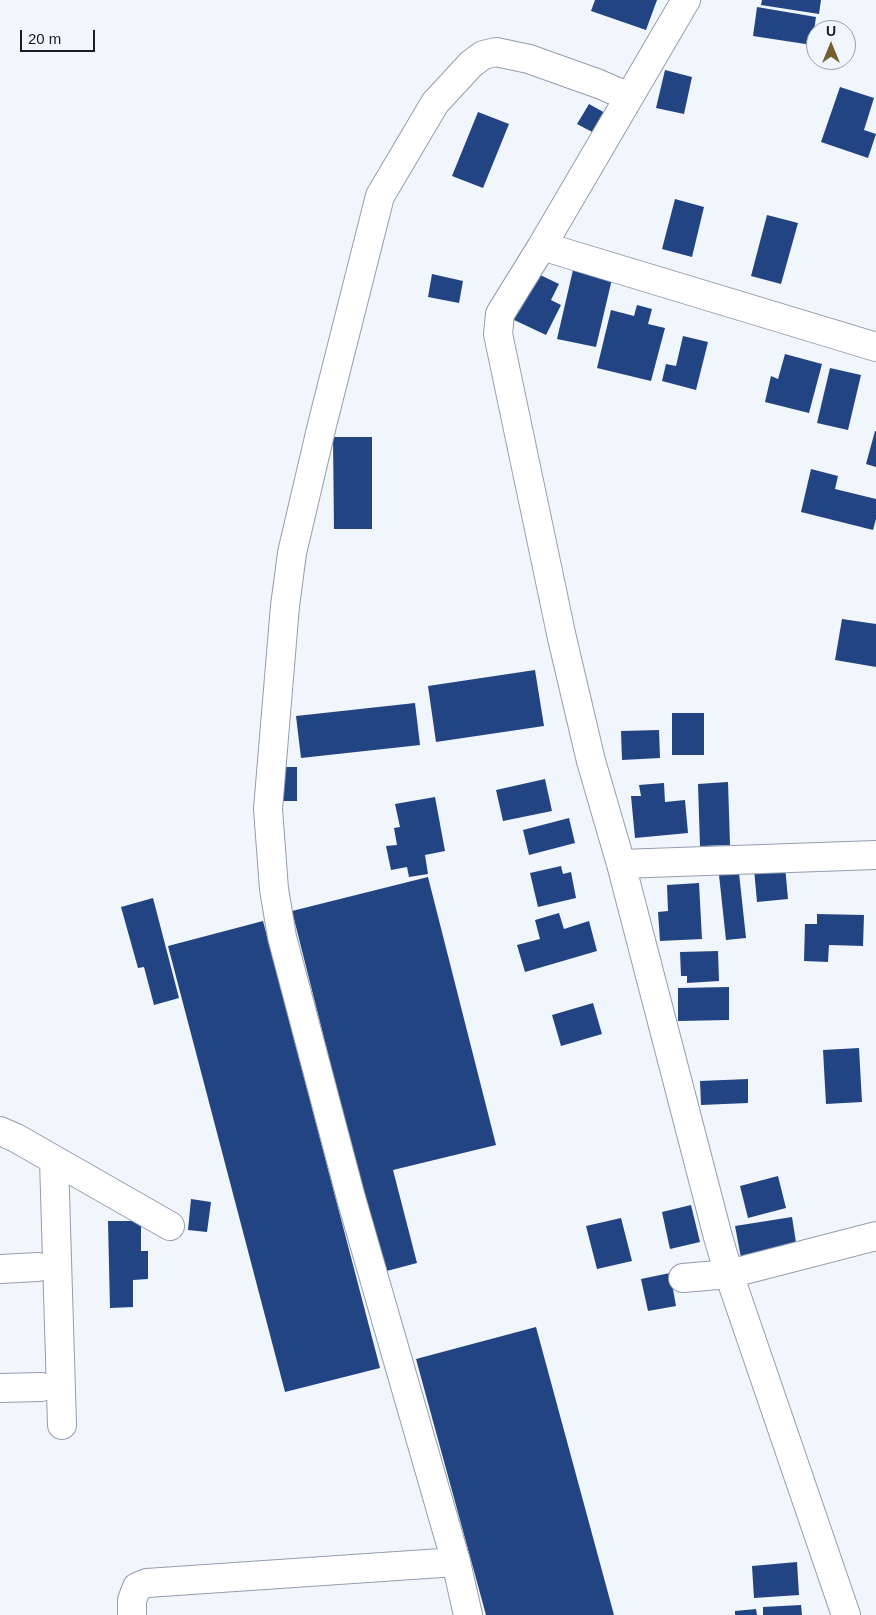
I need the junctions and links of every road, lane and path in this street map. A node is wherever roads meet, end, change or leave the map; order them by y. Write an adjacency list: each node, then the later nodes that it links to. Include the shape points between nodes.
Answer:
1 (686, 0): 2 (street)
2 (629, 97): 3 (street); 18 (street, via 529,59 496,52 483,55 470,64 435,103 380,196 292,553 285,606 268,809 274,889 282,937 351,1198)
3 (542, 246): 4 (street); 6 (street, via 500,314 498,334 562,638 591,761)
4 (876, 347)
5 (876, 854): 6 (street)
6 (621, 864): 13 (street)
7 (0, 1131): 8 (street)
8 (54, 1160): 9 (street); 17 (street)
9 (170, 1226)
10 (876, 1236): 13 (street)
11 (38, 1267): 12 (street)
12 (0, 1268)
13 (729, 1274): 14 (street); 21 (street)
14 (683, 1278)
15 (41, 1387): 16 (street)
16 (0, 1388)
17 (62, 1425)
18 (456, 1562): 19 (street, via 147,1583 137,1587 132,1600); 20 (street)
19 (132, 1615)
20 (468, 1615)
21 (846, 1615)

